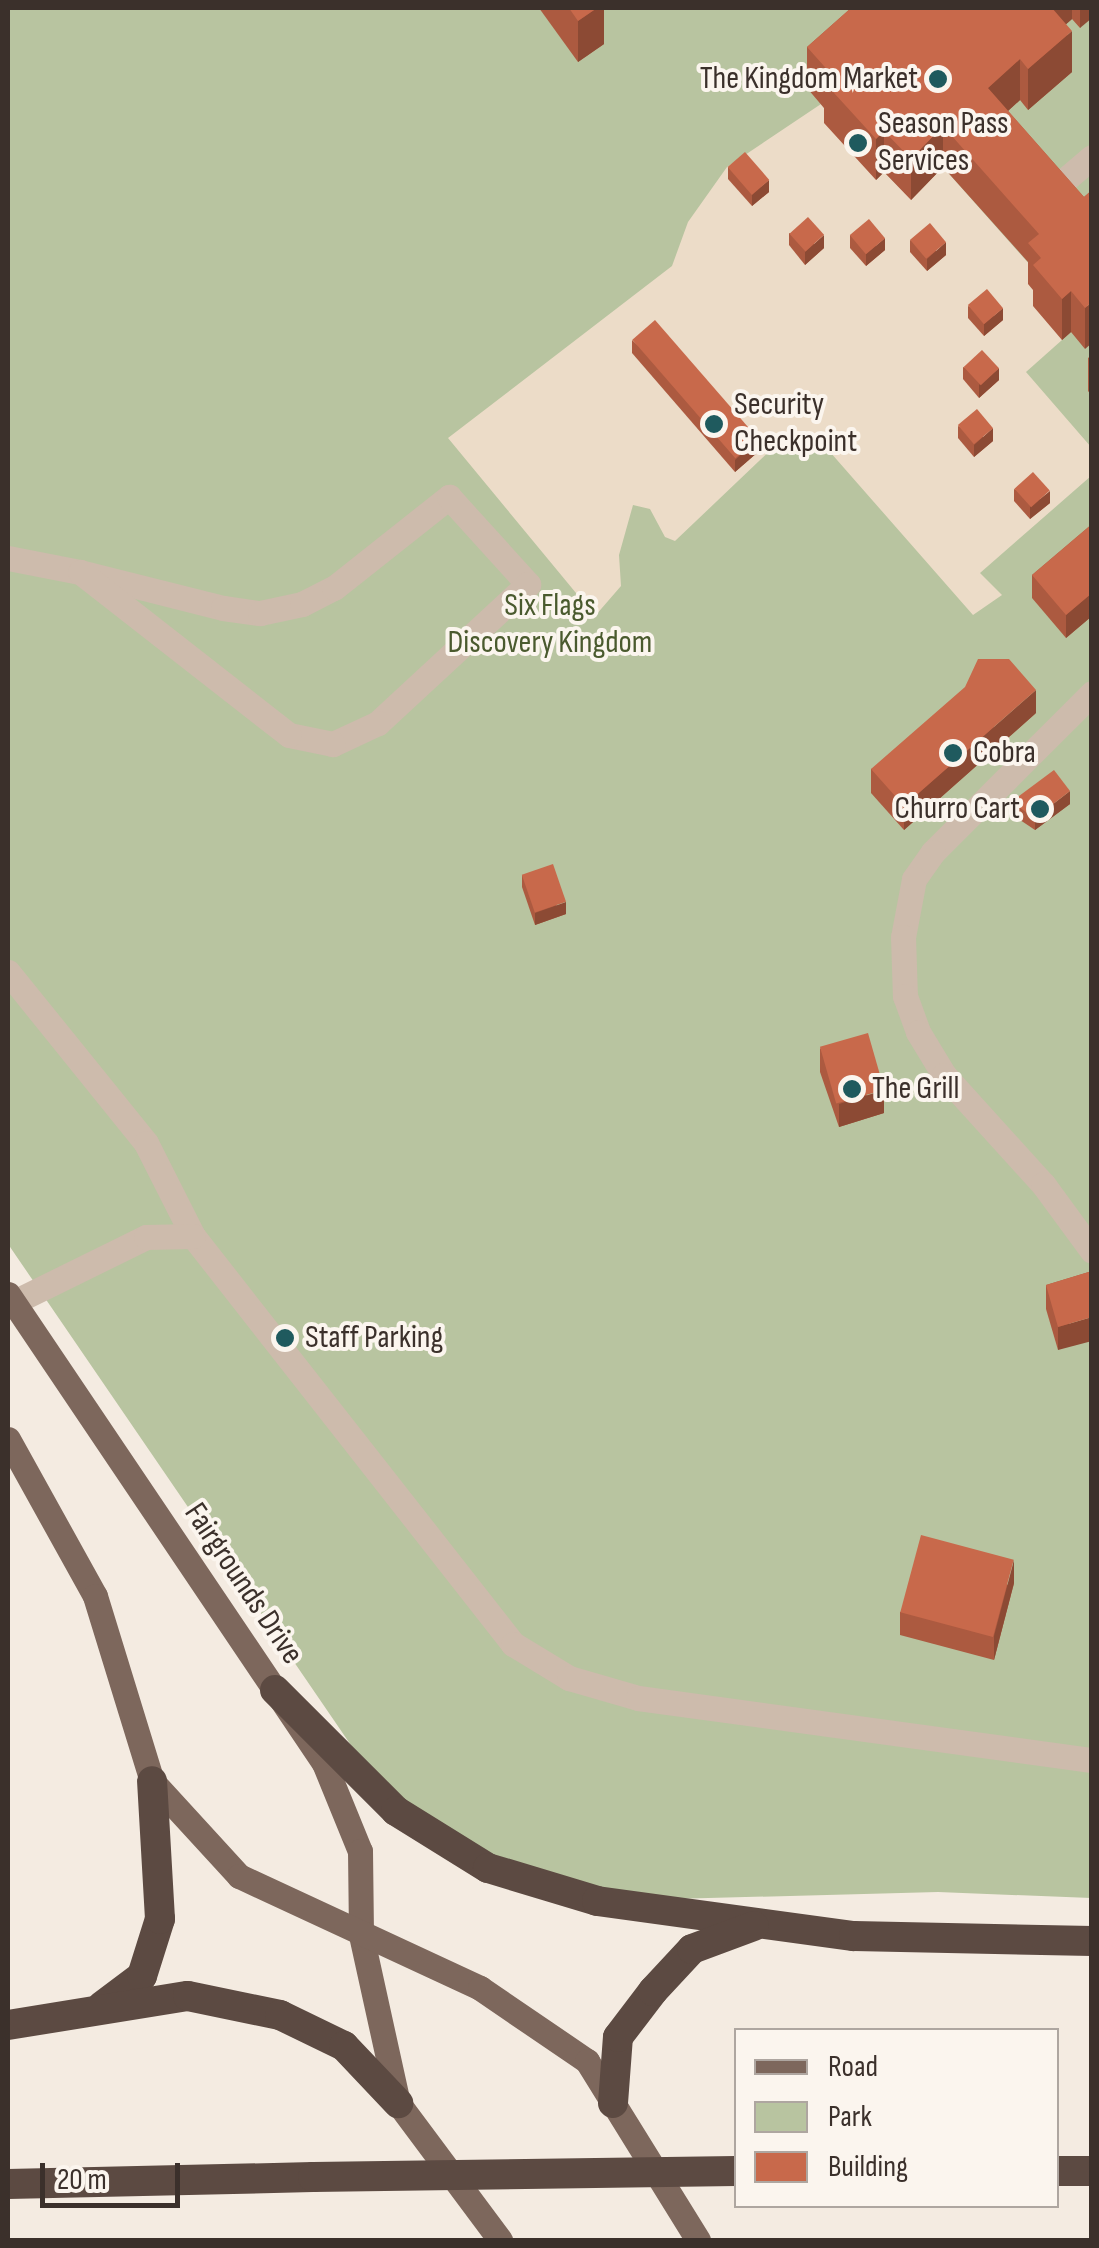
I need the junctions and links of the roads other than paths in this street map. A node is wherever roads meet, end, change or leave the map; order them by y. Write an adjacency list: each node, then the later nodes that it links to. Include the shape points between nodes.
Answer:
1 (1092, 157): 2 (street)
2 (1047, 195)
3 (8, 558): 4 (street)
4 (80, 572): 4 (street, via 290,735 333,744 382,720 528,584 449,497 334,588 260,613)
5 (1092, 693): 8 (street, via 914,879 903,968 918,1032 944,1074 1043,1184)
6 (8, 972): 7 (street, via 146,1142)
7 (193, 1236): 9 (street, via 146,1238); 12 (street, via 494,1624 540,1663 600,1690 638,1698)
8 (1092, 1251)
9 (9, 1300): 11 (main road, Fairgrounds Drive)
10 (8, 1439): 13 (main road, via 95,1596)
11 (276, 1690): 14 (highway, via 396,1811 488,1868 597,1902); 15 (main road, Fairgrounds Drive, via 324,1762 360,1851)
12 (1092, 1760)
13 (152, 1781): 15 (main road, via 240,1876); 17 (highway, via 160,1919 142,1976)
14 (756, 1926): 16 (highway, via 854,1936); 20 (highway, via 692,1949 653,1991 618,2037)
15 (362, 1935): 19 (main road, Fairgrounds Drive); 20 (main road, via 480,1988 587,2061)
16 (1092, 1941)
17 (99, 2008): 18 (highway); 19 (highway, via 188,1996 280,2015 344,2046)
18 (8, 2025)
19 (398, 2103): 25 (main road, Fairgrounds Drive)
20 (613, 2103): 26 (main road)
21 (734, 2171): 24 (highway, bridge)
22 (1059, 2171): 23 (highway)
23 (1092, 2171)
24 (8, 2184)
25 (500, 2240)
26 (698, 2240)

